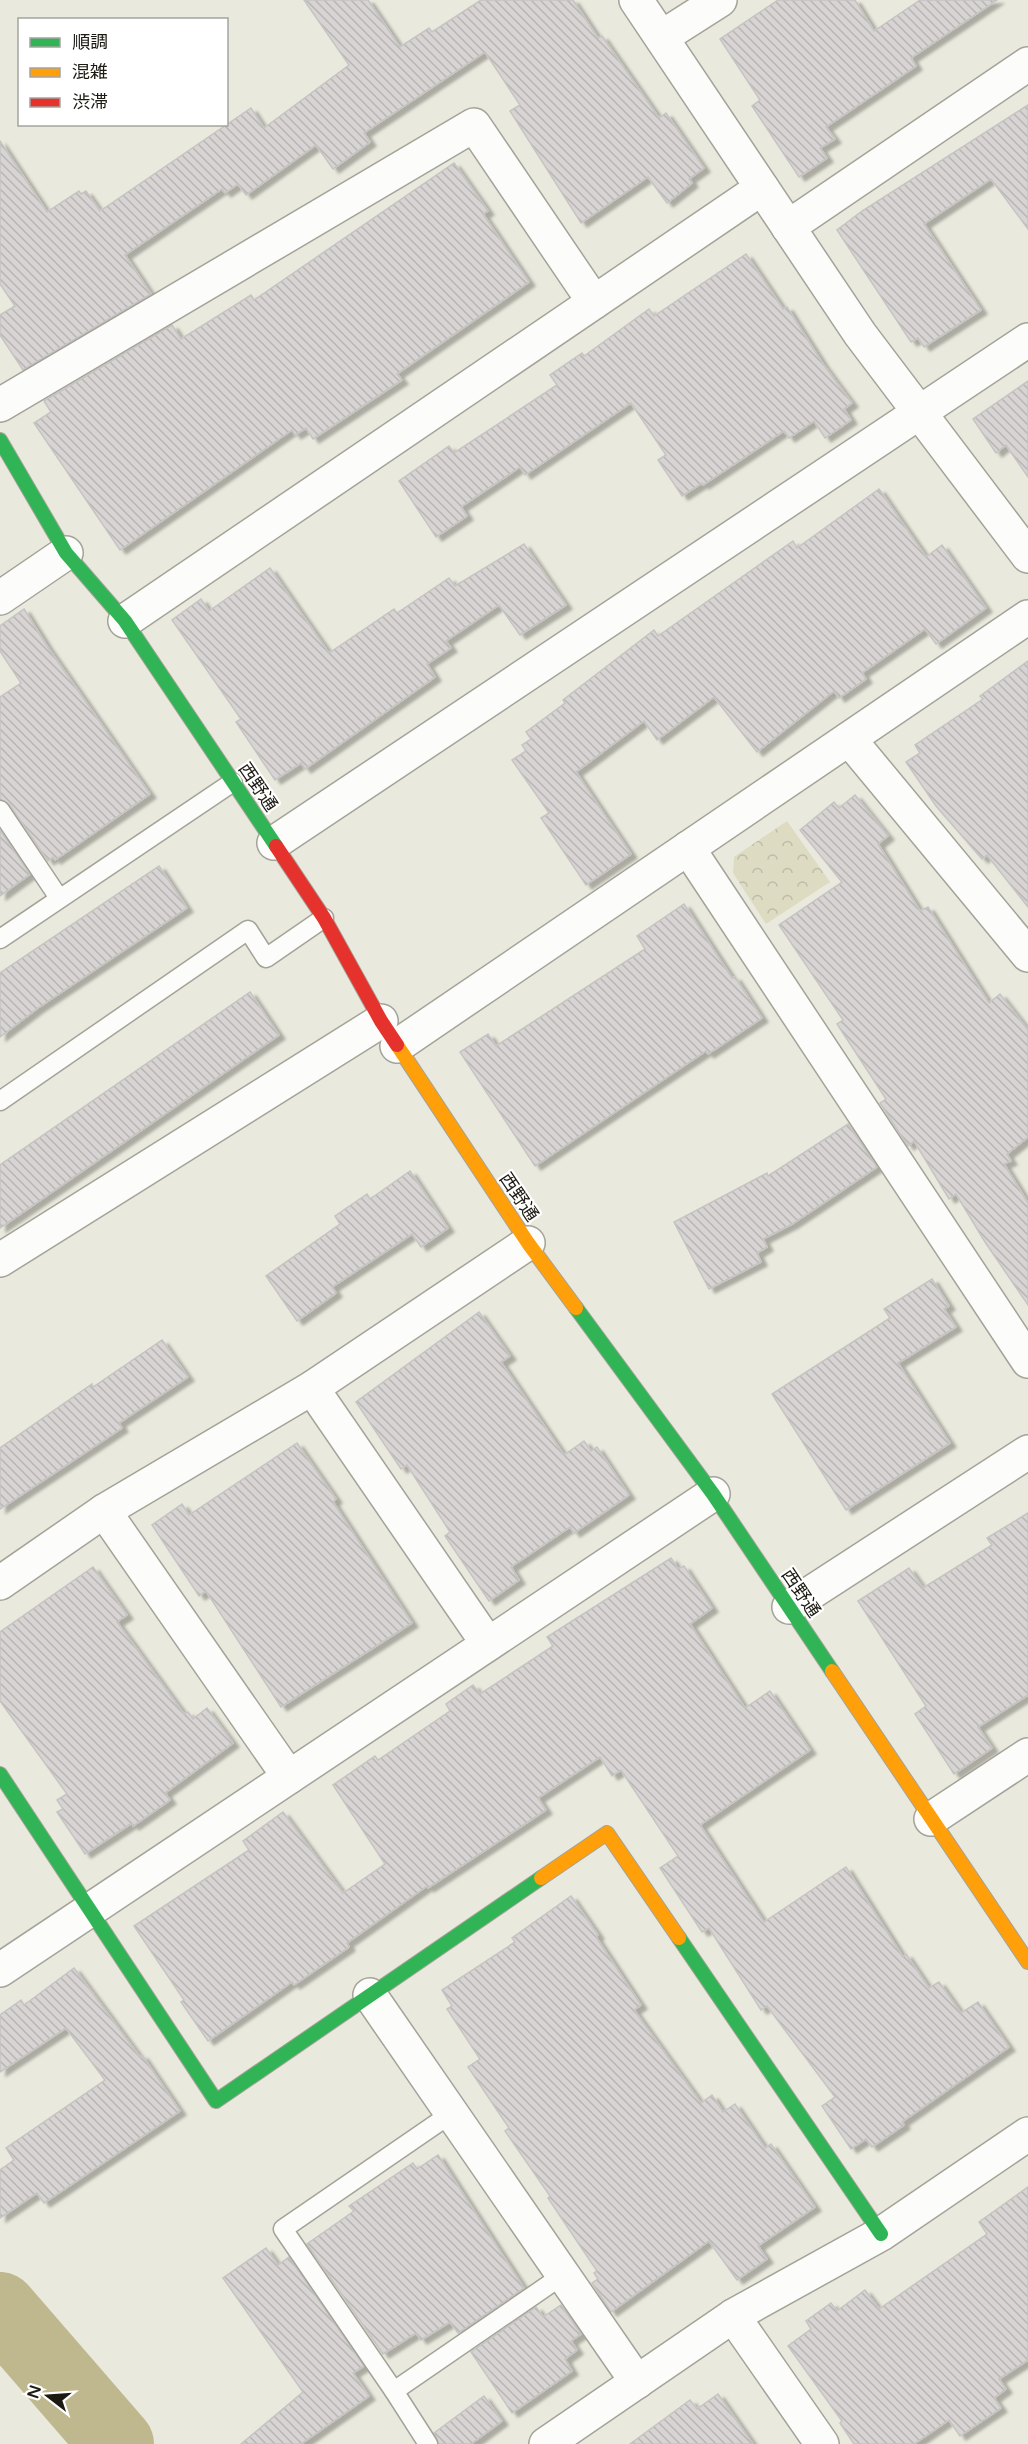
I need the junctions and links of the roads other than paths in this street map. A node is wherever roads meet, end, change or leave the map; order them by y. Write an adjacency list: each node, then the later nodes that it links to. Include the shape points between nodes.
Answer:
1 (636, 0): 3 (street)
2 (720, 0): 3 (street)
3 (662, 37): 5 (street)
4 (1028, 64): 6 (street)
5 (762, 188): 6 (street); 7 (street)
6 (788, 227): 10 (street, via 860,334)
7 (594, 302): 9 (street, via 474,125); 16 (street)
8 (1028, 340): 10 (street)
9 (0, 405)
10 (920, 413): 13 (street); 20 (street)
11 (0, 440): 12 (street, 西野通)
12 (66, 553): 14 (street); 16 (street, 西野通)
13 (1028, 556)
14 (0, 598)
15 (1028, 617): 17 (street)
16 (124, 621): 18 (street, 西野通)
17 (849, 739): 21 (street); 25 (street)
18 (233, 782): 20 (street, 西野通); 22 (lane)
19 (0, 810): 22 (lane)
20 (274, 843): 23 (street, 西野通)
21 (688, 848): 26 (street); 30 (street)
22 (59, 898): 24 (lane)
23 (324, 918): 26 (street, 西野通); 27 (lane, via 267,958 248,930)
24 (0, 939)
25 (1028, 956)
26 (389, 1033): 28 (street, 西野通); 29 (street)
27 (0, 1101)
28 (528, 1243): 31 (street); 33 (street, 西野通)
29 (0, 1260)
30 (1028, 1361)
31 (312, 1388): 34 (street); 37 (street)
32 (1028, 1452): 36 (street)
33 (713, 1494): 36 (street, 西野通); 37 (street)
34 (104, 1511): 35 (street); 40 (street)
35 (0, 1583)
36 (789, 1607): 41 (street, 西野通)
37 (488, 1644): 40 (street)
38 (1028, 1755): 41 (street)
39 (0, 1774): 42 (street)
40 (289, 1777): 42 (street)
41 (932, 1819): 43 (street, 西野通)
42 (90, 1910): 44 (street); 45 (street, via 216,2101)
43 (1028, 1962)
44 (0, 1970)
45 (370, 1995): 46 (street); 48 (street, via 606,1833)
46 (452, 2113): 49 (street); 52 (lane, via 283,2229)
47 (1028, 2134): 48 (street)
48 (881, 2234): 50 (street)
49 (563, 2275): 51 (street); 52 (lane)
50 (733, 2316): 51 (street); 55 (street)
51 (637, 2382): 54 (street)
52 (394, 2391): 53 (lane)
53 (428, 2444)
54 (546, 2444)
55 (822, 2444)

